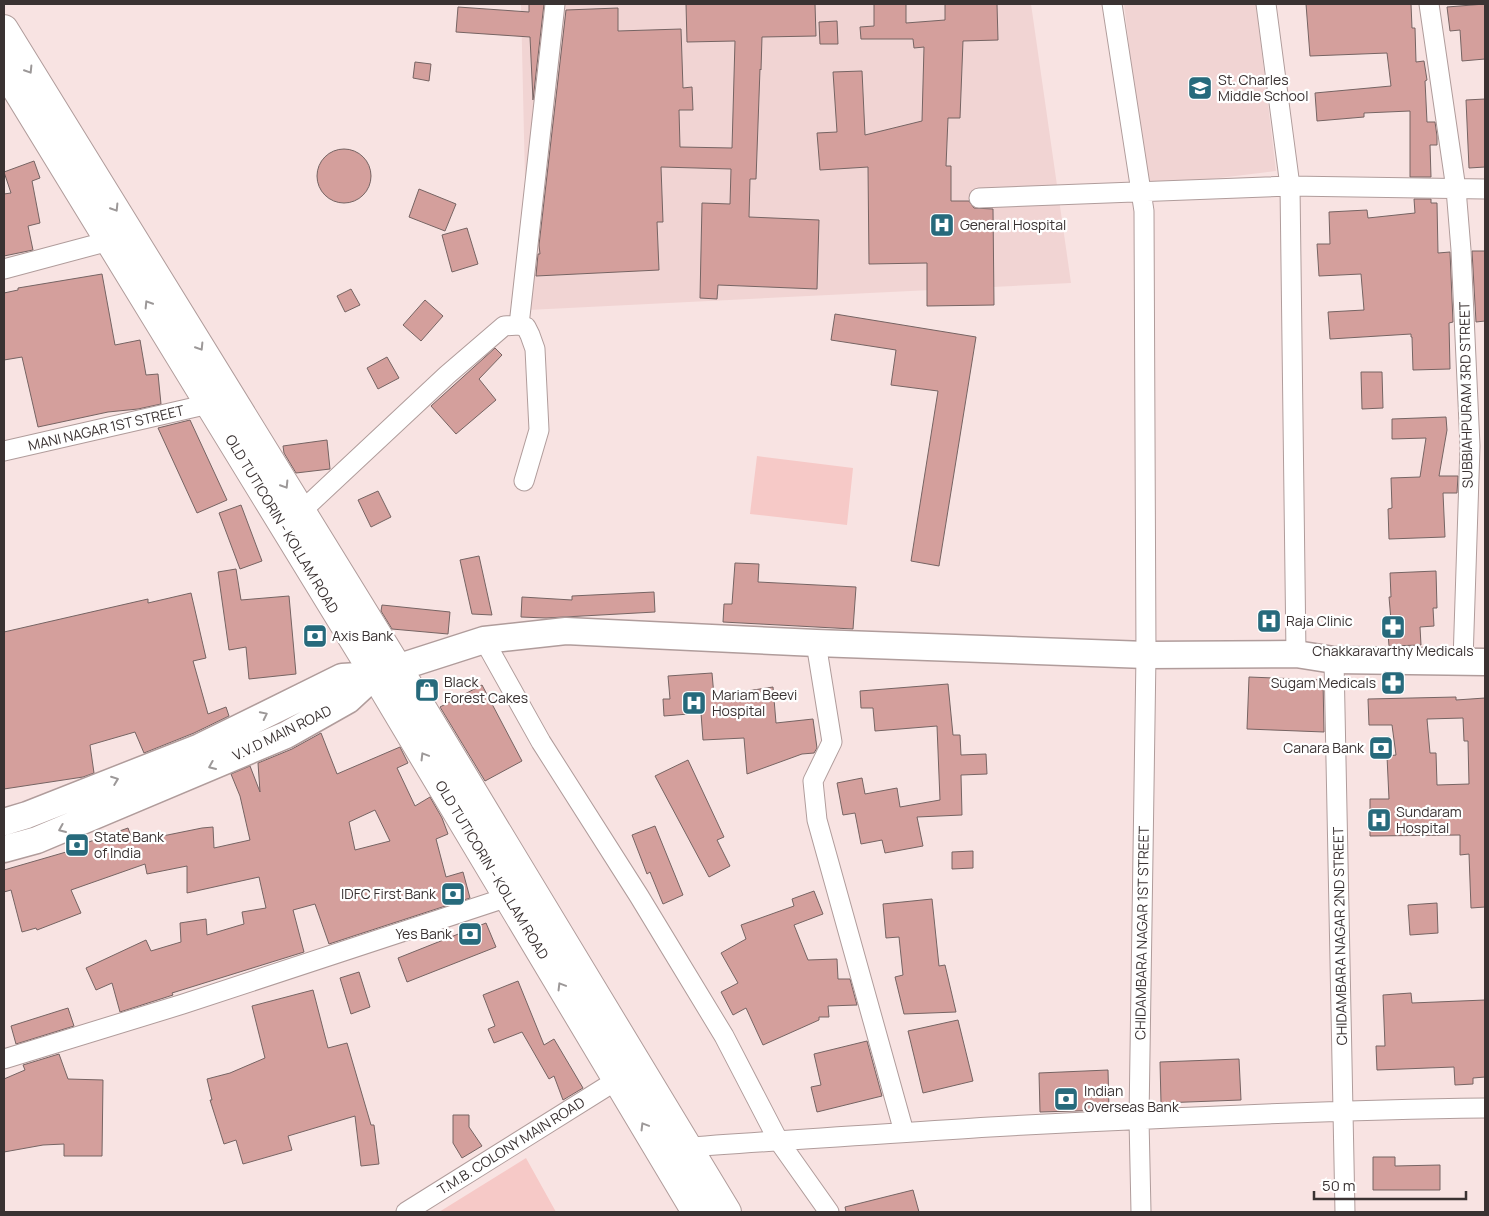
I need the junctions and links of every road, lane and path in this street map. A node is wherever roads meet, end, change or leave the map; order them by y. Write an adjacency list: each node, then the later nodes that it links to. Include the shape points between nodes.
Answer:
1 (555, 4): 14 (street)
2 (1112, 4): 10 (street, CHIDAMBARA NAGAR 1ST STREET)
3 (1266, 4): 7 (street)
4 (1429, 4): 8 (street, SUBBIAHPURAM 3RD STREET)
5 (4, 29): 18 (main road, one-way to 18)
6 (8, 84): 12 (main road, OLD TUTICORIN - KOLLAM ROAD)
7 (1290, 186): 8 (street); 10 (street); 21 (street)
8 (1456, 188): 9 (street); 24 (street, SUBBIAHPURAM 3RD STREET, via 1462,250 1470,446)
9 (1485, 189)
10 (1141, 191): 11 (street); 22 (street, CHIDAMBARA NAGAR 1ST STREET, via 1144,220)
11 (979, 198)
12 (109, 242): 13 (street); 15 (main road, OLD TUTICORIN - KOLLAM ROAD, one-way to 12)
13 (4, 269)
14 (519, 325): 17 (street, via 526,327 535,349 538,390 539,430); 18 (street, via 504,326 469,355)
15 (209, 404): 16 (street, MANI NAGAR 1ST STREET); 18 (main road, OLD TUTICORIN - KOLLAM ROAD)
16 (4, 451)
17 (524, 482)
18 (293, 519): 25 (main road, OLD TUTICORIN - KOLLAM ROAD)
19 (484, 640): 20 (main road, via 566,631); 25 (main road); 35 (street, via 541,742 724,1036)
20 (816, 643): 22 (main road); 34 (street, via 832,742 813,781 817,820)
21 (1296, 654): 22 (main road); 23 (main road)
22 (1146, 655): 33 (street, CHIDAMBARA NAGAR 1ST STREET)
23 (1334, 660): 24 (main road); 32 (street, CHIDAMBARA NAGAR 2ND STREET)
24 (1474, 661)
25 (386, 672): 26 (main road, V.V.D MAIN ROAD, one-way to 25, via 200,747 342,677); 27 (main road, V.V.D MAIN ROAD, one-way to 27, via 348,700 286,735 37,840); 28 (main road, OLD TUTICORIN - KOLLAM ROAD, one-way to 25); 36 (main road)
26 (4, 822)
27 (4, 849)
28 (508, 897): 29 (street); 30 (main road, OLD TUTICORIN - KOLLAM ROAD, one-way to 28)
29 (4, 1059)
30 (617, 1080): 37 (main road, OLD TUTICORIN - KOLLAM ROAD, one-way to 30); 38 (street, T.M.B. COLONY MAIN ROAD)
31 (1485, 1108): 32 (street)
32 (1344, 1112): 33 (street); 43 (street, CHIDAMBARA NAGAR 2ND STREET)
33 (1140, 1119): 34 (street); 42 (street, CHIDAMBARA NAGAR 1ST STREET)
34 (904, 1132): 35 (street)
35 (778, 1140): 36 (street); 41 (street)
36 (688, 1147): 37 (street); 40 (main road)
37 (658, 1150): 39 (main road, OLD TUTICORIN - KOLLAM ROAD)
38 (406, 1212)
39 (696, 1212)
40 (727, 1212)
41 (829, 1212)
42 (1141, 1212)
43 (1345, 1212)

